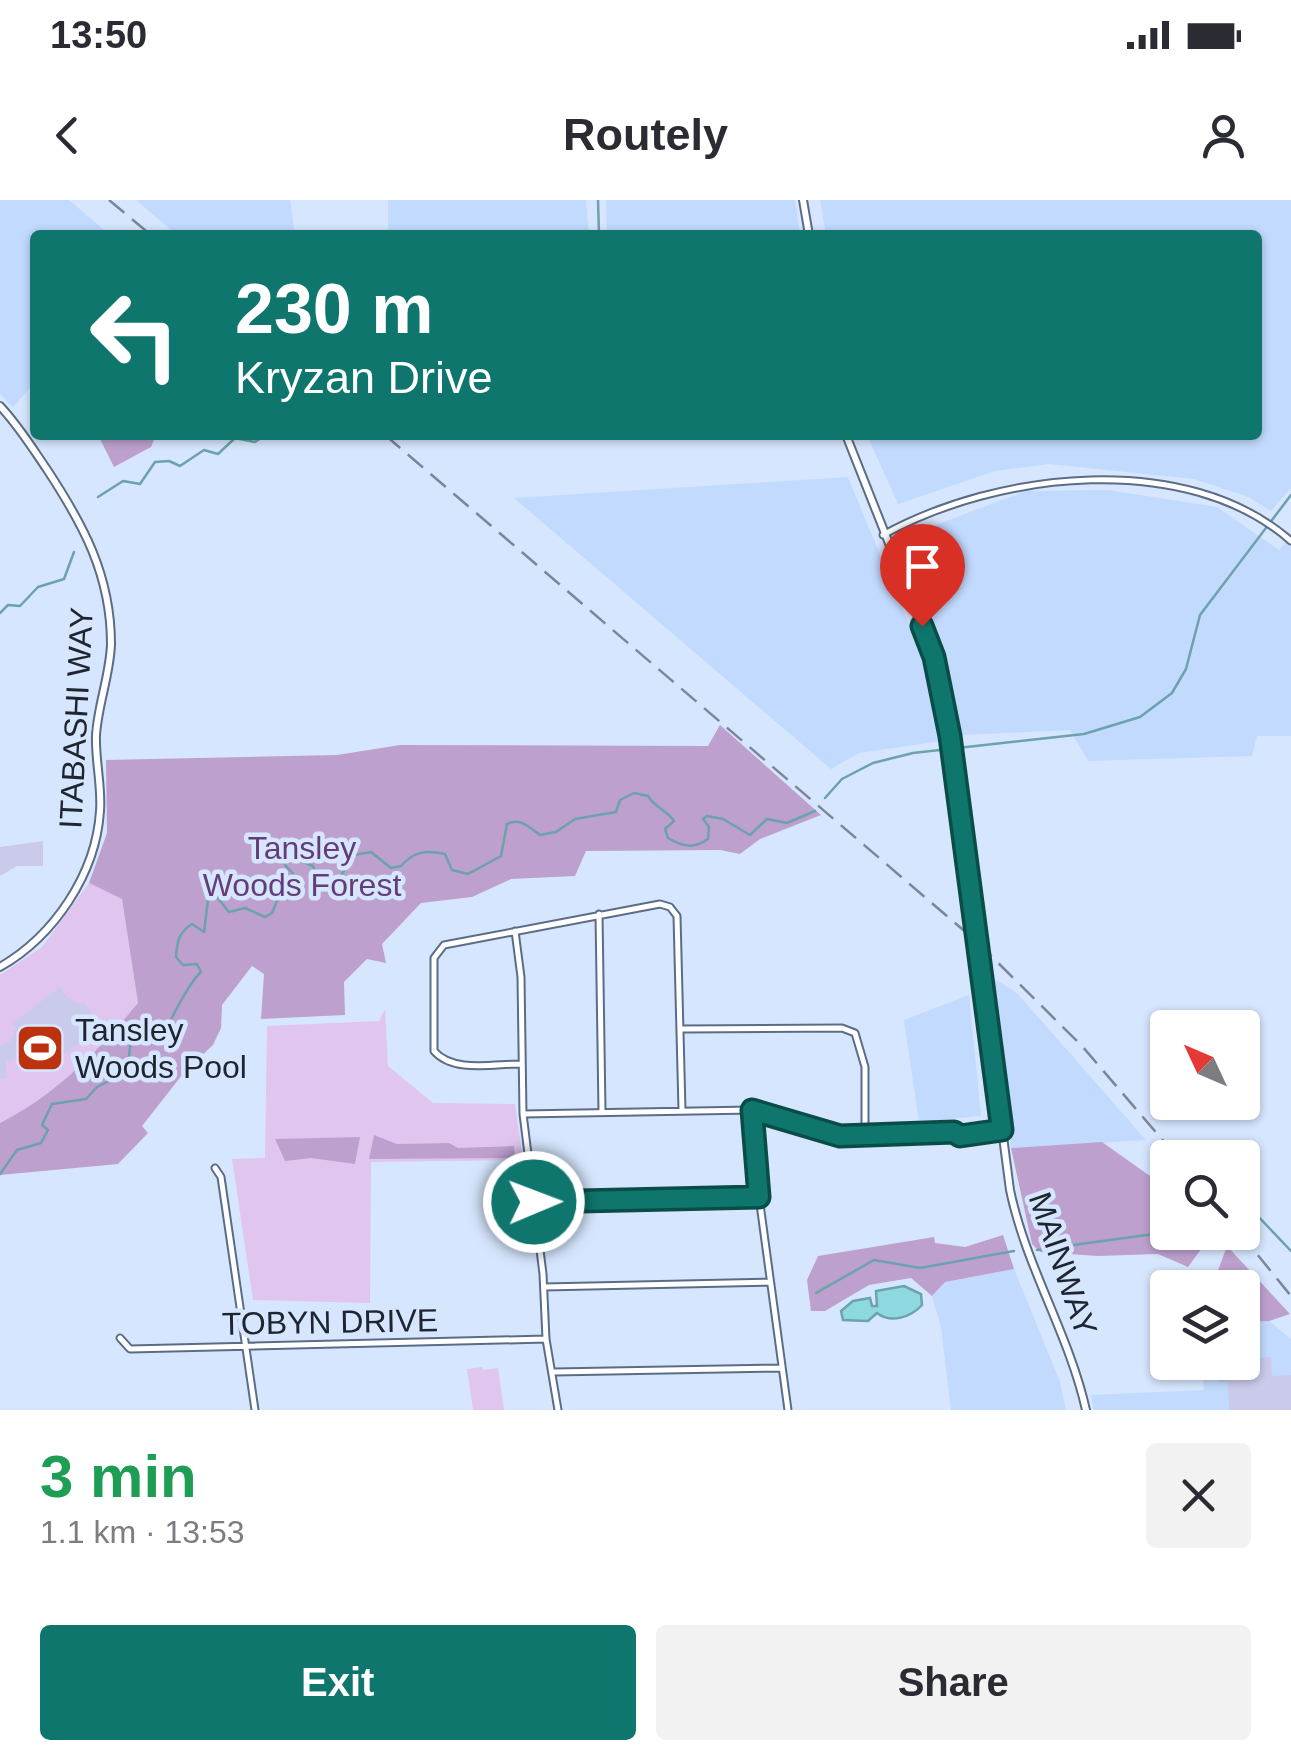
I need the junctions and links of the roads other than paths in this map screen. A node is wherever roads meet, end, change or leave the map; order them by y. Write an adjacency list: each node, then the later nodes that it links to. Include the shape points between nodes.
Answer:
1 (803, 200): 2 (street)
2 (807, 230)
3 (0, 406): 9 (street, ITABASHI WAY, via 94,549 111,647 96,732 99,825 86,869 49,926)
4 (848, 440): 5 (street, MAINWAY)
5 (883, 535): 6 (street, via 959,502 1020,486 1117,481 1242,506); 16 (street, MAINWAY, via 934,657 950,736)
6 (1289, 540)
7 (599, 914): 8 (street); 10 (street, via 670,906 677,916); 14 (street)
8 (515, 931): 11 (street); 11 (street, via 444,945 434,958 434,1051 454,1064)
9 (0, 967)
10 (682, 1030): 12 (street); 17 (street, via 854,1033 865,1067)
11 (520, 1064): 15 (street)
12 (682, 1110): 13 (street); 14 (street)
13 (752, 1110): 17 (street, via 818,1132); 19 (street)
14 (602, 1112): 15 (street)
15 (523, 1114): 20 (street)
16 (1002, 1130): 17 (street, via 988,1125); 31 (street, MAINWAY, via 1026,1251)
17 (866, 1135)
18 (215, 1168): 25 (street)
19 (759, 1197): 20 (street); 21 (street)
20 (534, 1202): 22 (street)
21 (770, 1282): 22 (street); 26 (street)
22 (543, 1287): 24 (street)
23 (120, 1338): 25 (street, TOBYN DRIVE, via 130,1349)
24 (546, 1339): 25 (street, TOBYN DRIVE); 27 (street)
25 (246, 1346): 28 (street)
26 (781, 1368): 27 (street); 30 (street)
27 (553, 1372): 29 (street)
28 (255, 1410)
29 (558, 1410)
30 (788, 1410)
31 (1086, 1410)

